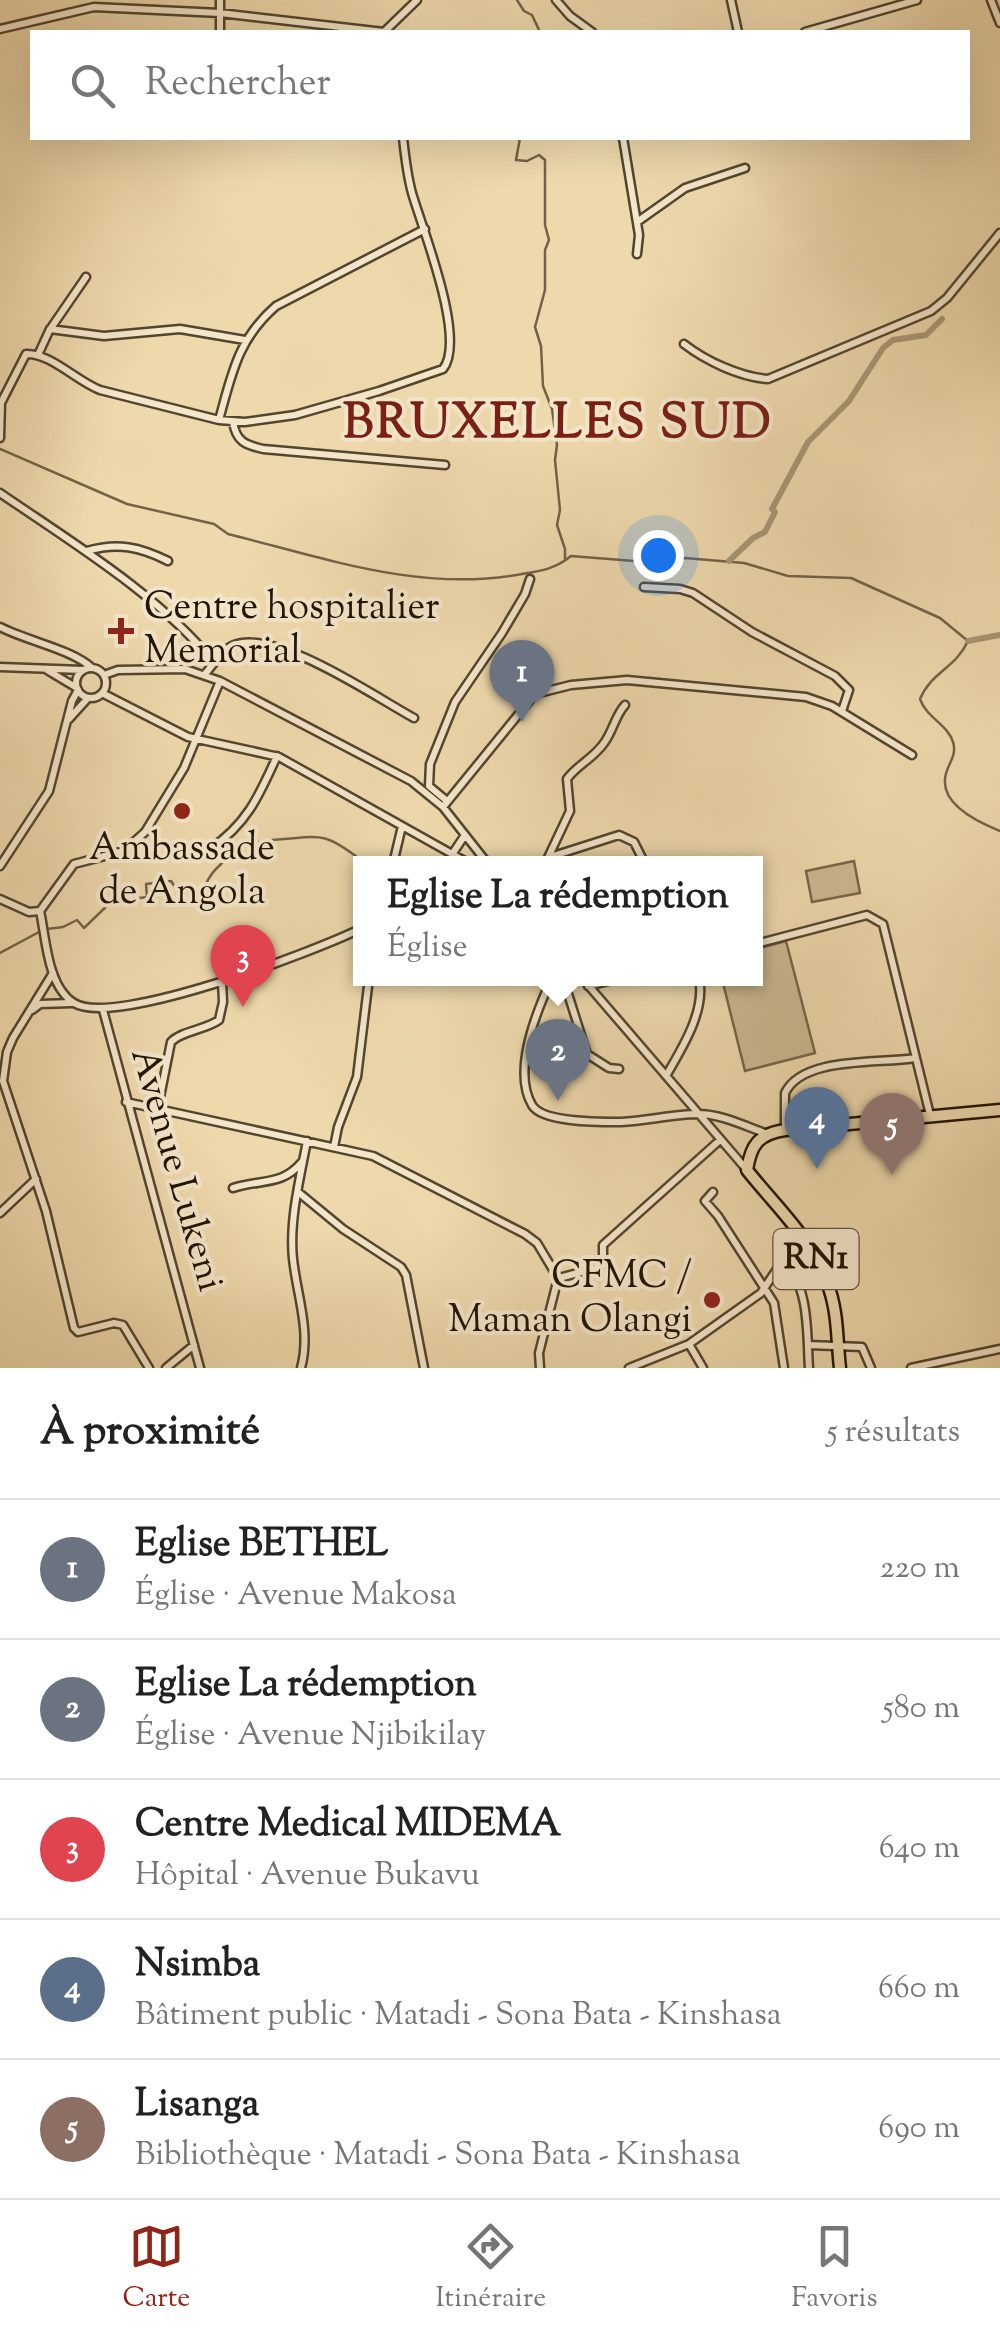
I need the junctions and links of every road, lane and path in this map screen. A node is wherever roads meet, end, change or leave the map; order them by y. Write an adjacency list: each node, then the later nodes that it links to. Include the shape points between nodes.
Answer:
1 (220, 0): 7 (street)
2 (416, 0): 12 (street)
3 (556, 0): 13 (street)
4 (731, 0): 14 (street)
5 (917, 0): 15 (street)
6 (990, 0): 8 (street)
7 (220, 13): 9 (street, via 94,7); 10 (street); 11 (street)
8 (1000, 23)
9 (0, 29)
10 (220, 30)
11 (367, 30)
12 (386, 30)
13 (589, 30)
14 (738, 30)
15 (812, 30)
16 (403, 140): 20 (street)
17 (623, 140): 19 (street)
18 (745, 168): 19 (street, via 685,188)
19 (638, 222): 22 (street)
20 (424, 229): 25 (street, via 276,306); 30 (street, via 440,277 447,366 295,414)
21 (1000, 232): 26 (street, via 931,311 768,379)
22 (637, 254)
23 (86, 277): 24 (street)
24 (50, 329): 25 (street, via 88,336 180,329); 27 (street)
25 (245, 340): 29 (street)
26 (684, 344)
27 (38, 355): 28 (street, via 21,358); 29 (street, via 100,390)
28 (0, 402): 31 (street)
29 (219, 420): 30 (street)
30 (233, 422): 32 (street, via 246,446)
31 (1, 437)
32 (445, 465)
33 (0, 493): 34 (street)
34 (86, 551): 35 (street, via 127,546); 39 (street, via 184,627)
35 (168, 561)
36 (530, 580): 57 (street, via 462,688 430,764 429,786)
37 (644, 587): 51 (street, via 692,593 835,676 849,690)
38 (0, 626): 41 (street)
39 (214, 663): 44 (street); 52 (street, via 236,644 284,647)
40 (0, 667): 42 (street)
41 (92, 668): 43 (street); 45 (street)
42 (46, 670): 43 (street); 47 (street)
43 (83, 670): 47 (street)
44 (205, 674): 45 (street); 46 (street)
45 (104, 675): 48 (street)
46 (220, 680): 54 (street); 57 (street)
47 (77, 689): 49 (street); 53 (street)
48 (102, 693): 49 (street); 54 (street)
49 (88, 698): 53 (street)
50 (625, 705): 65 (street, via 607,740 567,779 570,811)
51 (842, 711): 55 (street); 57 (street, via 806,698 702,685 627,680 548,689 526,702)
52 (414, 718)
53 (68, 720): 68 (street, via 49,792)
54 (194, 739): 56 (street); 70 (street, via 144,832 124,851 74,864)
55 (912, 755)
56 (277, 756): 58 (street); 60 (street, via 246,818)
57 (445, 804): 59 (street)
58 (402, 826): 61 (street); 62 (street)
59 (465, 835): 61 (street); 64 (street)
60 (210, 850)
61 (453, 853): 63 (street)
62 (396, 856)
63 (458, 856)
64 (482, 856)
65 (549, 856)
66 (558, 856): 67 (street, via 619,834)
67 (641, 856)
68 (0, 866)
69 (0, 899): 70 (street)
70 (40, 911): 73 (street)
71 (353, 932): 74 (street)
72 (763, 942): 83 (street, via 856,918 883,924)
73 (53, 973): 80 (street); 82 (street)
74 (222, 981): 81 (street); 87 (street, via 219,1020 172,1039)
75 (368, 986): 95 (street, via 357,1078)
76 (548, 986): 89 (street, via 529,1036 526,1083 540,1112 594,1122)
77 (566, 986): 84 (street, via 587,1054)
78 (588, 986): 85 (street)
79 (700, 986): 85 (street, via 694,1020)
80 (74, 1002): 81 (street); 82 (street)
81 (103, 1010): 86 (street, Avenue Lukeni)
82 (29, 1011): 98 (street, via 7,1052 4,1081)
83 (915, 1058): 90 (street); 91 (street, via 828,1066 798,1076 785,1093)
84 (619, 1069)
85 (666, 1076): 89 (street)
86 (126, 1102): 87 (street); 107 (street, Avenue Lukeni)
87 (158, 1107): 94 (street)
88 (1000, 1110): 90 (highway)
89 (700, 1114): 92 (street); 93 (street)
90 (930, 1116): 91 (highway)
91 (785, 1130): 92 (highway)
92 (766, 1133): 97 (highway, via 751,1150)
93 (720, 1140): 97 (street); 103 (street, via 603,1244 600,1267)
94 (307, 1141): 95 (street); 96 (street)
95 (334, 1146): 103 (street, via 385,1160 525,1234)
96 (303, 1161): 99 (street, via 283,1180); 100 (street)
97 (747, 1170): 108 (highway, RN1, via 822,1268)
98 (36, 1180): 102 (street); 110 (street, via 74,1328 123,1325)
99 (233, 1188)
100 (298, 1192): 113 (street, via 293,1239 305,1332); 114 (street, via 401,1267)
101 (713, 1192): 104 (street, via 708,1208)
102 (0, 1213)
103 (558, 1278): 115 (street)
104 (766, 1287): 105 (street); 106 (street, via 778,1269 794,1273); 118 (street)
105 (689, 1344): 116 (street); 117 (street)
106 (808, 1344): 108 (street); 119 (street)
107 (195, 1345): 111 (street); 112 (street, Avenue Lukeni)
108 (838, 1345): 120 (highway, RN1); 121 (street, via 865,1349)
109 (1000, 1349): 122 (street)
110 (148, 1368)
111 (166, 1368)
112 (200, 1368)
113 (301, 1368)
114 (424, 1368)
115 (540, 1368)
116 (629, 1368)
117 (703, 1368)
118 (784, 1368)
119 (809, 1368)
120 (840, 1368)
121 (871, 1368)
122 (911, 1368)

